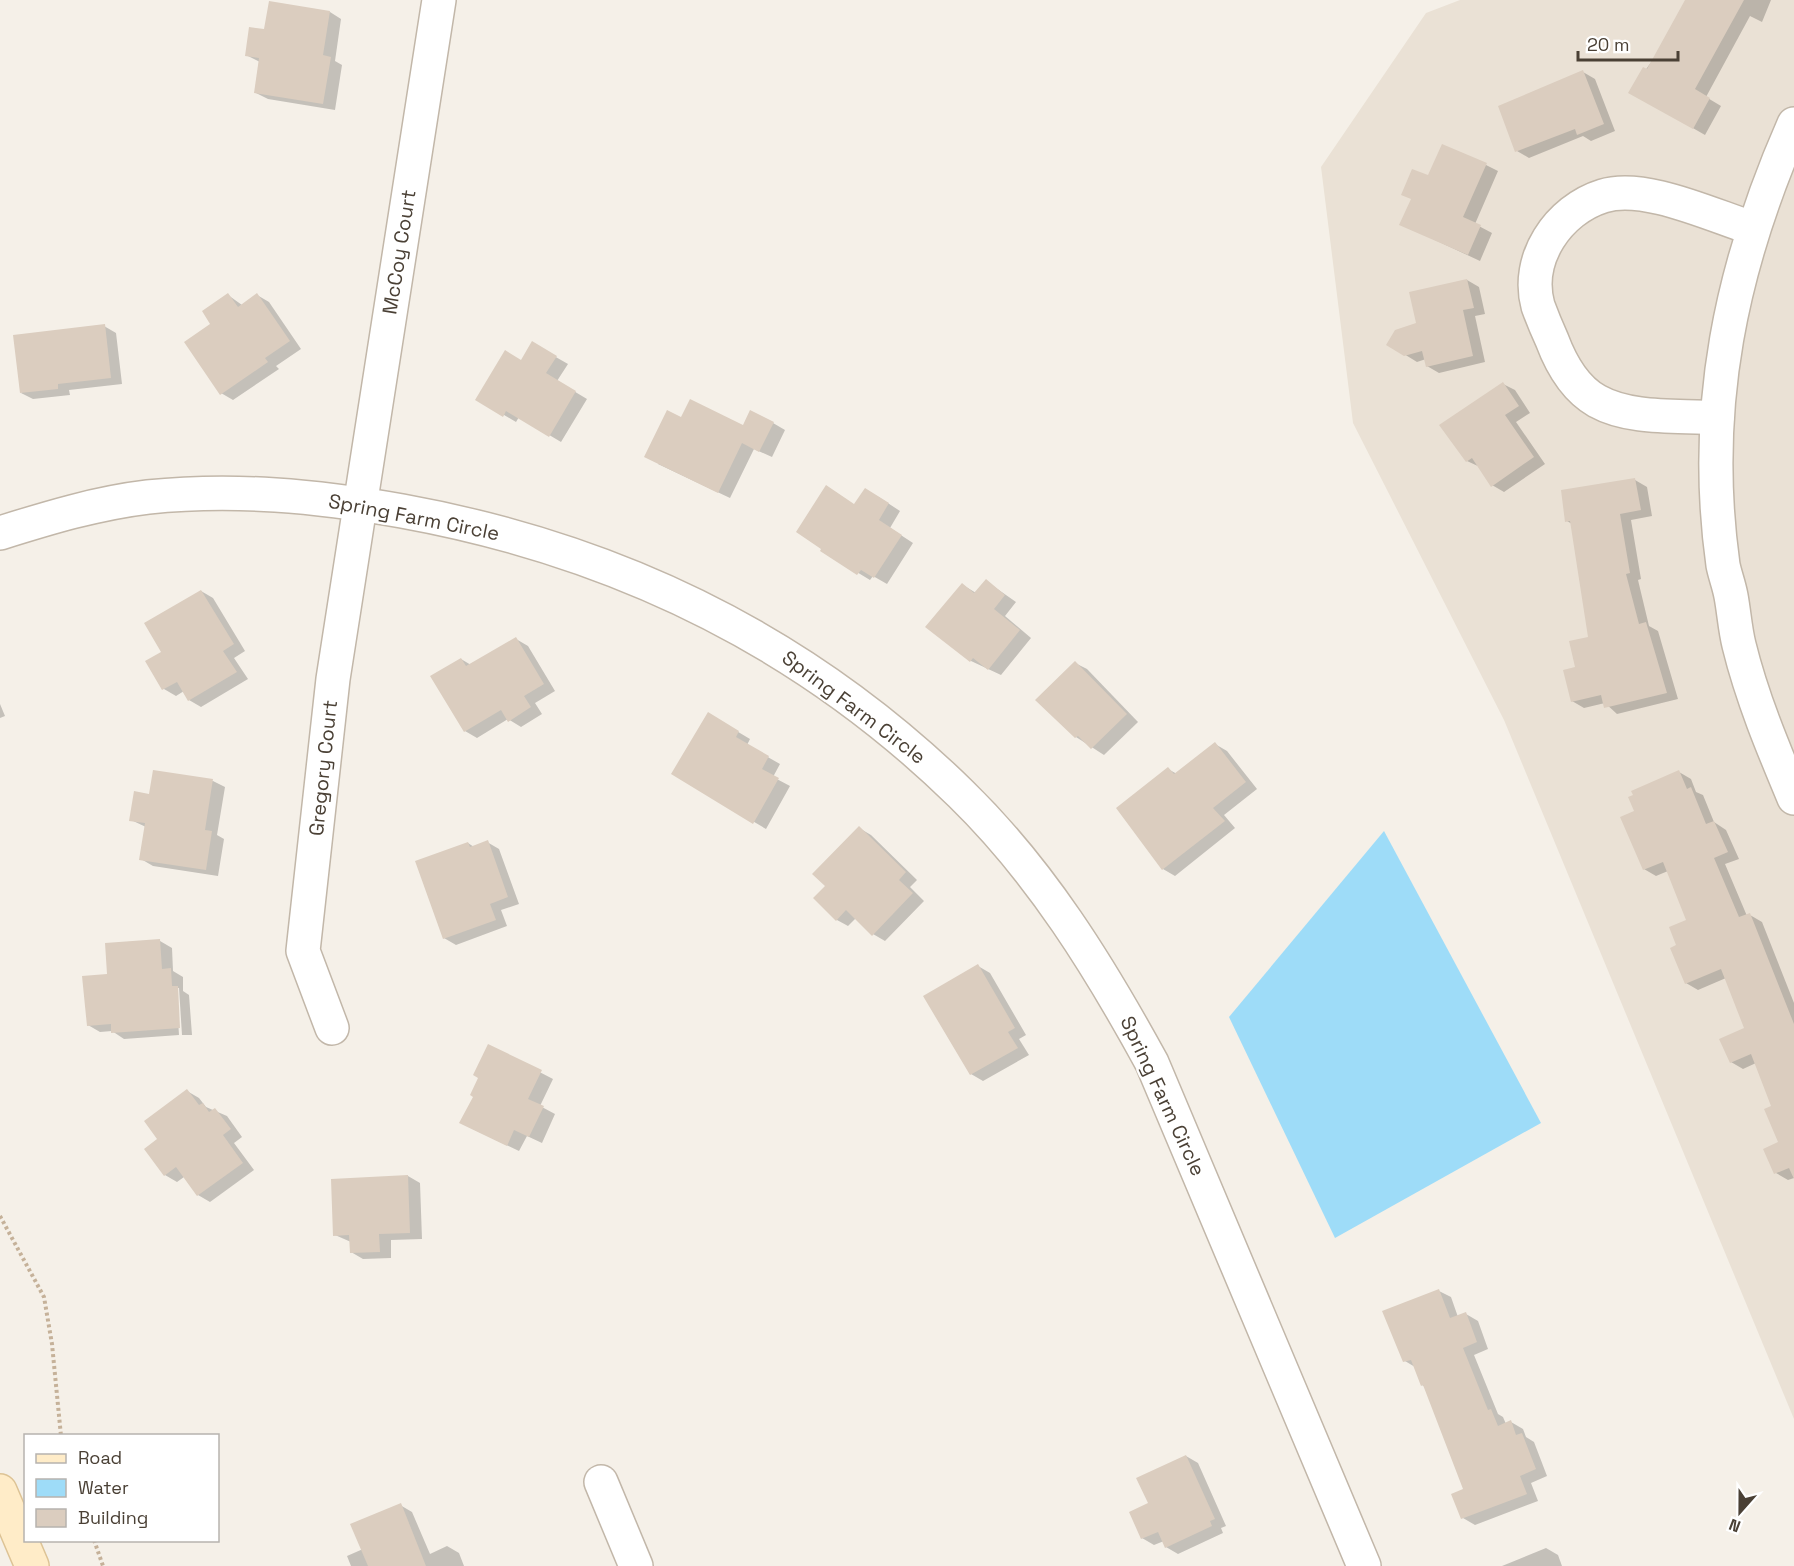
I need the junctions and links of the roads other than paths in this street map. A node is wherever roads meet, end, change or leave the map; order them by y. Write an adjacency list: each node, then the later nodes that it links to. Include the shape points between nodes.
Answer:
1 (439, 0): 5 (street, McCoy Court)
2 (1794, 124): 3 (street)
3 (1752, 228): 4 (street, via 1732,304); 4 (street, via 1634,192 1604,195 1579,206 1558,224 1543,248 1536,276 1538,305 1558,357 1572,381 1596,400 1622,411)
4 (1717, 418): 7 (street, via 1717,491 1723,555 1739,644 1765,729)
5 (360, 504): 6 (street, Spring Farm Circle, via 289,494 228,492 145,498 63,514); 8 (street, Gregory Court, via 333,679 303,951); 13 (street, Spring Farm Circle, via 535,541 617,569 696,604 772,645 830,684 899,736 963,795 1063,915 1111,987 1152,1063)
6 (0, 533)
7 (1794, 798)
8 (332, 1028)
9 (601, 1482): 12 (street)
10 (0, 1491): 11 (street)
11 (32, 1566)
12 (636, 1566)
13 (1364, 1566)

